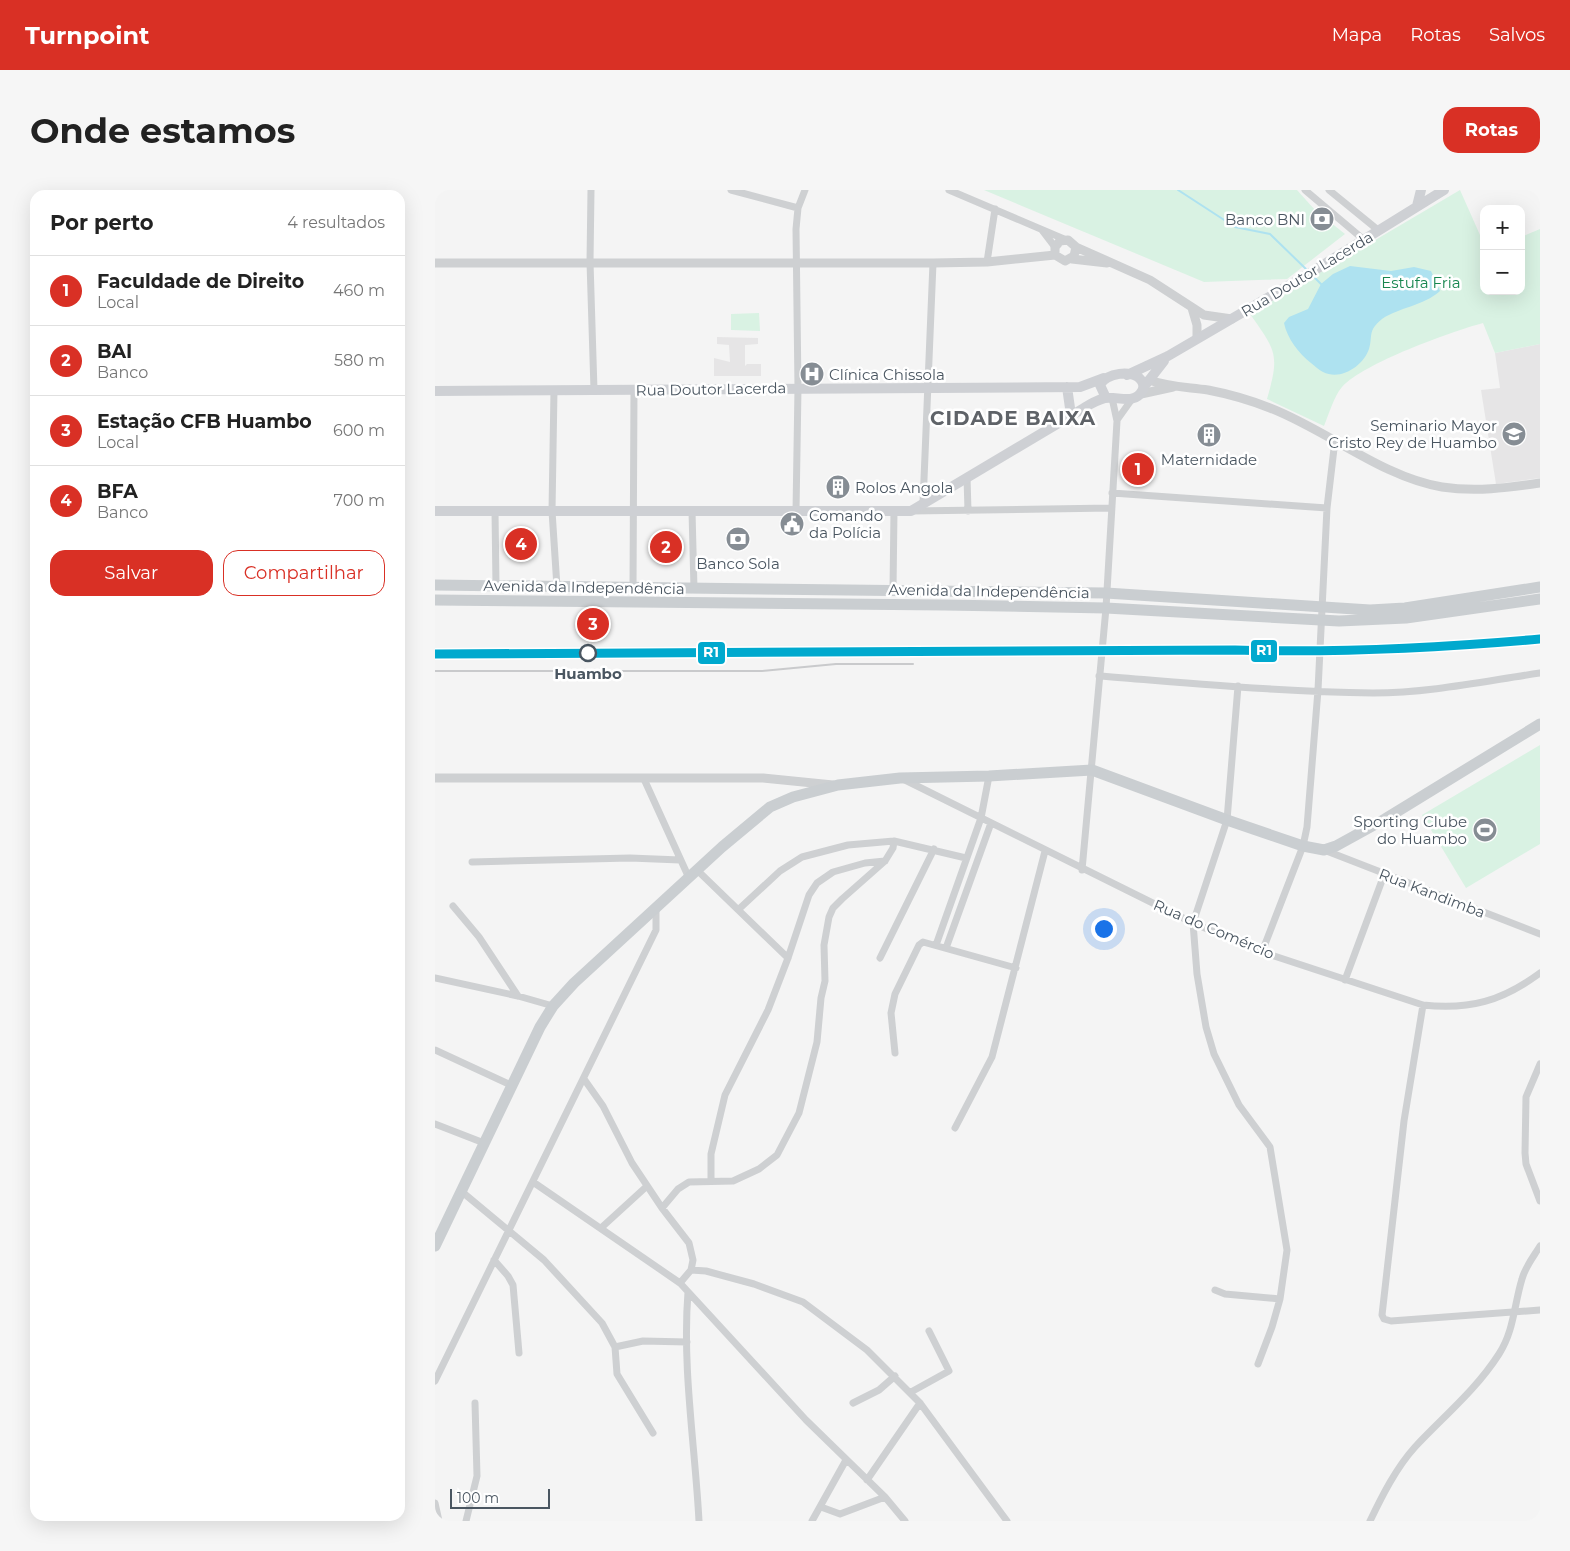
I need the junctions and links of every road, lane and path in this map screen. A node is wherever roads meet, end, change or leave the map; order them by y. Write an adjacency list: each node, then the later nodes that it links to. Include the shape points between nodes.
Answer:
1 (591, 190): 20 (street)
2 (731, 190): 10 (street)
3 (805, 190): 10 (street)
4 (949, 190): 11 (street)
5 (1305, 190): 15 (street)
6 (1329, 190): 13 (street)
7 (1421, 190): 9 (main road)
8 (1444, 190): 9 (main road, Rua Doutor Lacerda)
9 (1417, 206): 13 (main road, Rua Doutor Lacerda)
10 (798, 208): 23 (street)
11 (995, 210): 12 (street); 21 (street)
12 (1040, 228): 14 (street); 17 (street)
13 (1378, 230): 15 (main road, Rua Doutor Lacerda)
14 (1064, 239): 16 (street); 17 (street)
15 (1363, 239): 26 (main road, Rua Doutor Lacerda)
16 (1075, 246): 18 (street, via 1076,253); 24 (street)
17 (1055, 251): 18 (street, via 1062,261); 21 (street)
18 (1072, 259): 24 (street)
19 (435, 262): 20 (street)
20 (590, 262): 23 (street); 36 (street)
21 (987, 262): 22 (street)
22 (933, 263): 23 (street); 31 (street)
23 (797, 264): 34 (street)
24 (1120, 265): 25 (street, via 1150,280)
25 (1192, 308): 26 (street, via 1212,317); 27 (street)
26 (1232, 319): 27 (main road, Rua Doutor Lacerda)
27 (1197, 338): 28 (main road, Rua Doutor Lacerda)
28 (1168, 356): 29 (main road, Rua Doutor Lacerda); 38 (main road, Rua Doutor Lacerda)
29 (1132, 376): 30 (main road, Rua Doutor Lacerda); 38 (main road, via 1141,380)
30 (1104, 378): 32 (main road, Rua Doutor Lacerda, via 1083,387); 40 (main road, via 1100,385)
31 (929, 387): 32 (main road, Rua Doutor Lacerda); 34 (main road, Rua Doutor Lacerda); 47 (street)
32 (1067, 387): 41 (main road)
33 (1173, 387): 38 (street); 38 (street); 43 (street, via 1243,398)
34 (798, 388): 37 (main road, Rua Doutor Lacerda); 55 (street)
35 (554, 390): 36 (main road, Rua Doutor Lacerda); 39 (main road, Rua Doutor Lacerda); 52 (street)
36 (594, 390): 37 (main road, Rua Doutor Lacerda)
37 (634, 390): 53 (street)
38 (1141, 390): 40 (main road); 42 (street)
39 (435, 391)
40 (1109, 398): 41 (main road); 42 (street)
41 (1071, 414): 44 (main road)
42 (1117, 421): 46 (street)
43 (1335, 440): 45 (street, via 1411,478 1441,487 1480,490); 49 (street)
44 (967, 477): 47 (main road); 58 (street)
45 (1540, 483)
46 (1112, 493): 48 (street); 49 (street)
47 (923, 503): 57 (main road)
48 (1111, 508): 58 (street); 70 (street)
49 (1327, 508): 79 (street)
50 (435, 511): 51 (main road)
51 (495, 511): 52 (main road); 60 (street)
52 (552, 511): 53 (main road); 61 (street)
53 (633, 511): 54 (main road); 64 (street)
54 (692, 511): 55 (main road); 65 (street)
55 (796, 511): 56 (main road)
56 (894, 511): 57 (main road); 67 (street)
57 (911, 511): 58 (street)
58 (968, 511)
59 (435, 585): 60 (main road, Avenida da Independência)
60 (496, 586): 61 (main road, Avenida da Independência)
61 (557, 587): 63 (main road, Avenida da Independência)
62 (1540, 587): 79 (main road, Avenida da Independência, via 1405,608)
63 (594, 588): 64 (main road, Avenida da Independência); 74 (main road)
64 (633, 588): 65 (main road, Avenida da Independência)
65 (694, 589): 66 (main road, Avenida da Independência)
66 (798, 590): 67 (main road, Avenida da Independência); 75 (main road)
67 (893, 590): 68 (main road, Avenida da Independência)
68 (1004, 591): 69 (main road, Avenida da Independência); 76 (main road)
69 (1017, 591): 70 (main road, Avenida da Independência); 77 (main road)
70 (1107, 593): 73 (main road, Avenida da Independência); 78 (street)
71 (1540, 599): 81 (main road, Avenida da Independência, via 1406,618)
72 (435, 600): 74 (main road, Avenida da Independência)
73 (1209, 601): 79 (main road, Avenida da Independência); 80 (main road)
74 (595, 602): 75 (main road, Avenida da Independência)
75 (799, 603): 76 (main road, Avenida da Independência)
76 (1004, 606): 77 (main road, Avenida da Independência)
77 (1017, 606): 78 (main road, Avenida da Independência)
78 (1106, 608): 80 (main road, Avenida da Independência); 83 (street)
79 (1321, 608): 81 (street)
80 (1210, 615): 81 (main road, Avenida da Independência)
81 (1321, 621): 85 (street)
82 (1540, 673): 85 (street, via 1421,690 1375,693)
83 (1099, 676): 84 (street); 87 (street)
84 (1237, 686): 85 (street); 94 (street)
85 (1318, 690): 97 (street)
86 (1540, 724): 99 (main road, via 1385,819)
87 (1092, 770): 88 (main road); 94 (main road); 105 (street)
88 (989, 776): 91 (main road); 93 (street)
89 (435, 778): 90 (street)
90 (645, 778): 92 (street, via 763,778); 102 (street)
91 (900, 778): 92 (main road); 93 (street, Rua do Comércio)
92 (838, 785): 106 (main road, via 793,797 770,808)
93 (981, 818): 95 (street, Rua do Comércio); 101 (street)
94 (1227, 820): 97 (main road); 111 (street)
95 (991, 823): 100 (street, Rua do Comércio); 114 (street)
96 (894, 841): 98 (street); 103 (street); 110 (street, via 847,844 802,857 780,871)
97 (1303, 846): 99 (main road); 115 (street)
98 (934, 849): 101 (street); 117 (street)
99 (1324, 850): 107 (street, Rua Kandimba)
100 (1045, 851): 105 (street, Rua do Comércio); 118 (street)
101 (967, 858): 113 (street)
102 (680, 860): 104 (street); 106 (street)
103 (885, 861): 116 (street, via 833,872 817,883 809,894); 133 (street, via 842,898 829,917 817,1042 799,1113 777,1155 759,1170 733,1181)
104 (472, 862)
105 (1082, 870): 111 (street, Rua do Comércio)
106 (693, 874): 109 (main road); 110 (street)
107 (1384, 875): 112 (street, Rua Kandimba); 121 (street)
108 (453, 906): 122 (street, via 479,937)
109 (656, 907): 124 (main road); 128 (street, via 656,930)
110 (739, 909): 116 (street)
111 (1193, 923): 115 (street, Rua do Comércio); 148 (street, via 1197,974 1213,1054 1239,1106 1263,1136 1271,1153 1287,1250)
112 (1540, 934)
113 (936, 945): 114 (street); 126 (street, via 923,942 919,945 895,994 891,1014)
114 (946, 948): 118 (street)
115 (1263, 952): 121 (street, Rua do Comércio)
116 (788, 958): 133 (street, via 767,1010 725,1095 711,1154)
117 (879, 958)
118 (1015, 968): 131 (street, via 992,1056)
119 (1540, 973): 123 (street, Rua do Comércio, via 1503,995 1475,1005 1450,1008)
120 (435, 978): 122 (street)
121 (1345, 980): 123 (street, Rua do Comércio)
122 (518, 996): 124 (street)
123 (1423, 1005): 150 (street, via 1405,1121 1382,1315 1391,1321)
124 (553, 1006): 129 (main road)
125 (435, 1050): 129 (street)
126 (895, 1053)
127 (1540, 1064): 137 (street, via 1526,1097 1525,1153)
128 (584, 1079): 134 (street); 135 (street, via 603,1106)
129 (513, 1086): 132 (main road)
130 (435, 1124): 132 (street)
131 (955, 1128)
132 (484, 1143): 136 (main road)
133 (711, 1181): 138 (street, via 689,1182 678,1189)
134 (533, 1182): 139 (street); 140 (street)
135 (647, 1186): 138 (street); 139 (street)
136 (461, 1191): 140 (street); 141 (main road)
137 (1540, 1201)
138 (662, 1208): 144 (street, via 689,1243 693,1260)
139 (601, 1228): 145 (street)
140 (510, 1230): 143 (street); 153 (street, via 572,1288 603,1323)
141 (436, 1243)
142 (1540, 1246): 150 (street, via 1523,1276)
143 (494, 1260): 154 (street, via 513,1285); 157 (street)
144 (691, 1270): 145 (street); 156 (street, via 755,1284 803,1302 867,1350)
145 (680, 1283): 147 (street)
146 (1215, 1290): 148 (street, via 1230,1295)
147 (688, 1292): 152 (street); 163 (street)
148 (1280, 1299): 155 (street)
149 (1540, 1310): 150 (street)
150 (1516, 1312): 176 (street, via 1508,1337 1483,1379 1414,1448 1396,1473)
151 (929, 1331): 158 (street, via 949,1371)
152 (687, 1342): 153 (street, via 643,1341); 171 (street)
153 (615, 1347): 162 (street, via 617,1374)
154 (519, 1353)
155 (1258, 1364)
156 (895, 1376): 158 (street); 160 (street, via 879,1390)
157 (435, 1381)
158 (911, 1392): 161 (street)
159 (475, 1402): 170 (street, via 477,1476)
160 (853, 1402)
161 (920, 1403): 164 (street); 175 (street)
162 (653, 1433)
163 (846, 1460): 164 (street); 167 (street)
164 (867, 1480): 165 (street)
165 (885, 1497): 168 (street); 174 (street)
166 (435, 1503): 169 (street)
167 (821, 1507): 168 (street, via 834,1514); 172 (street)
168 (846, 1513): 173 (street)
169 (439, 1521)
170 (466, 1521)
171 (699, 1521)
172 (812, 1521)
173 (848, 1521)
174 (905, 1521)
175 (1007, 1521)
176 (1370, 1521)

